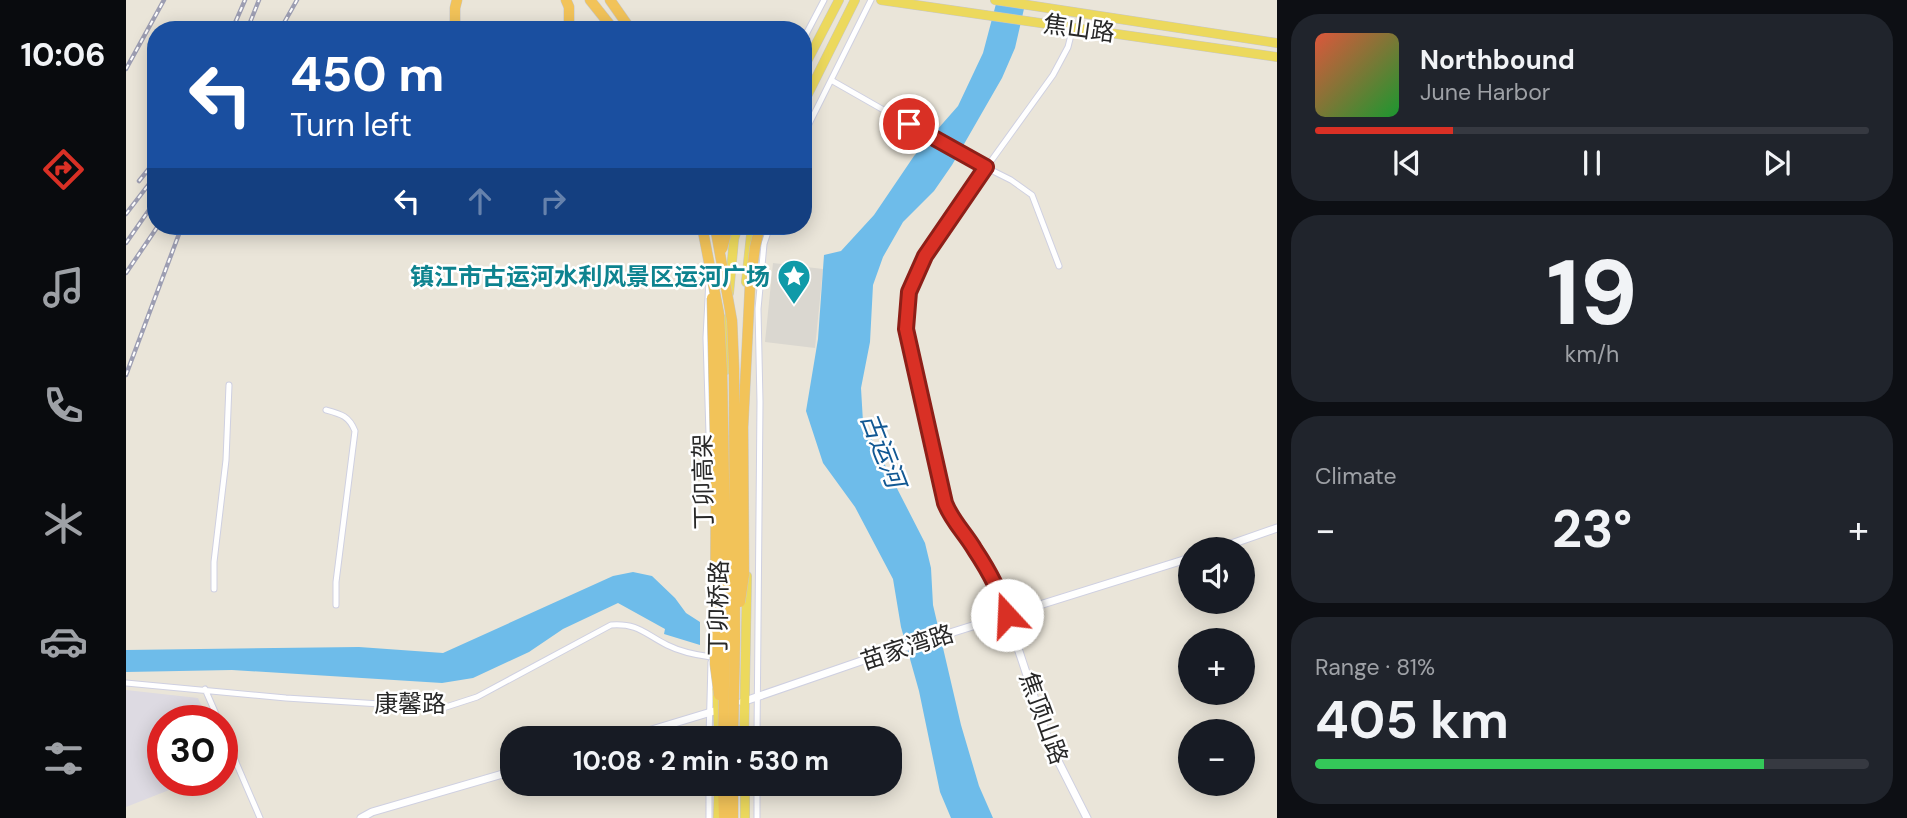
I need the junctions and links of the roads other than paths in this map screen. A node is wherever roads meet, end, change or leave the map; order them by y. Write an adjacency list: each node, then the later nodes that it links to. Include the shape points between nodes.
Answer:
1 (457, 0): 11 (highway)
2 (565, 0): 12 (highway)
3 (590, 0): 13 (highway)
4 (610, 0): 14 (highway)
5 (824, 0): 15 (street)
6 (839, 0): 18 (main road)
7 (855, 0): 21 (main road)
8 (871, 0): 20 (street)
9 (881, 0): 16 (main road, 焦山路)
10 (995, 0): 17 (main road, 焦山路)
11 (456, 21)
12 (569, 21)
13 (607, 21)
14 (625, 21)
15 (812, 23)
16 (1073, 27): 19 (main road, 焦山路); 23 (street, via 1053,75)
17 (1277, 43)
18 (812, 52)
19 (1277, 57)
20 (831, 80): 22 (street); 23 (street)
21 (812, 86)
22 (812, 118)
23 (986, 167): 32 (street, via 1032,195); 40 (street, via 925,256 909,292 906,329 945,503 952,521 995,582)
24 (704, 235): 53 (highway, 丁卯高架, bridge, via 719,313 722,371 726,583)
25 (715, 235): 42 (street, via 709,264 706,338)
26 (718, 235): 41 (highway, 丁卯高架, bridge, via 732,321 734,369)
27 (726, 235): 52 (highway, bridge, via 711,300 715,664)
28 (735, 235): 48 (main road, 丁卯桥路, via 729,293)
29 (751, 235): 46 (main road, 丁卯桥路, via 745,301 748,528)
30 (758, 235): 41 (highway, bridge, via 750,286 743,427 744,575)
31 (767, 235): 45 (street, via 758,309)
32 (1059, 266)
33 (229, 385): 38 (street)
34 (327, 410): 39 (street, via 344,415 355,430)
35 (1277, 528): 36 (street)
36 (1251, 537)
37 (1178, 562): 40 (street, 苗家湾路)
38 (214, 589)
39 (336, 605)
40 (1007, 615): 45 (street, 苗家湾路); 73 (street, 焦顶山路, via 1050,745)
41 (735, 641): 54 (highway, 丁卯高架, bridge)
42 (711, 657): 44 (street, 康馨路, via 678,650 626,624 611,625 477,696 443,708); 48 (street)
43 (126, 683): 44 (street, 康馨路)
44 (205, 689): 47 (street)
45 (757, 698): 46 (street, 苗家湾路); 56 (street)
46 (744, 701): 48 (street, 苗家湾路); 55 (main road, 丁卯桥路)
47 (212, 705)
48 (713, 712): 49 (street, 苗家湾路); 50 (street); 51 (main road, 丁卯桥路)
49 (666, 726)
50 (711, 726)
51 (718, 726)
52 (721, 726)
53 (722, 726)
54 (733, 726)
55 (744, 726)
56 (757, 726)
57 (238, 767): 65 (street)
58 (500, 775): 66 (street)
59 (709, 796): 67 (street)
60 (720, 796): 68 (main road)
61 (722, 796): 69 (highway)
62 (733, 796): 70 (highway)
63 (745, 796): 71 (main road)
64 (757, 796): 72 (street)
65 (260, 818)
66 (361, 818)
67 (709, 818)
68 (718, 818)
69 (723, 818)
70 (733, 818)
71 (745, 818)
72 (757, 818)
73 (1087, 818)

